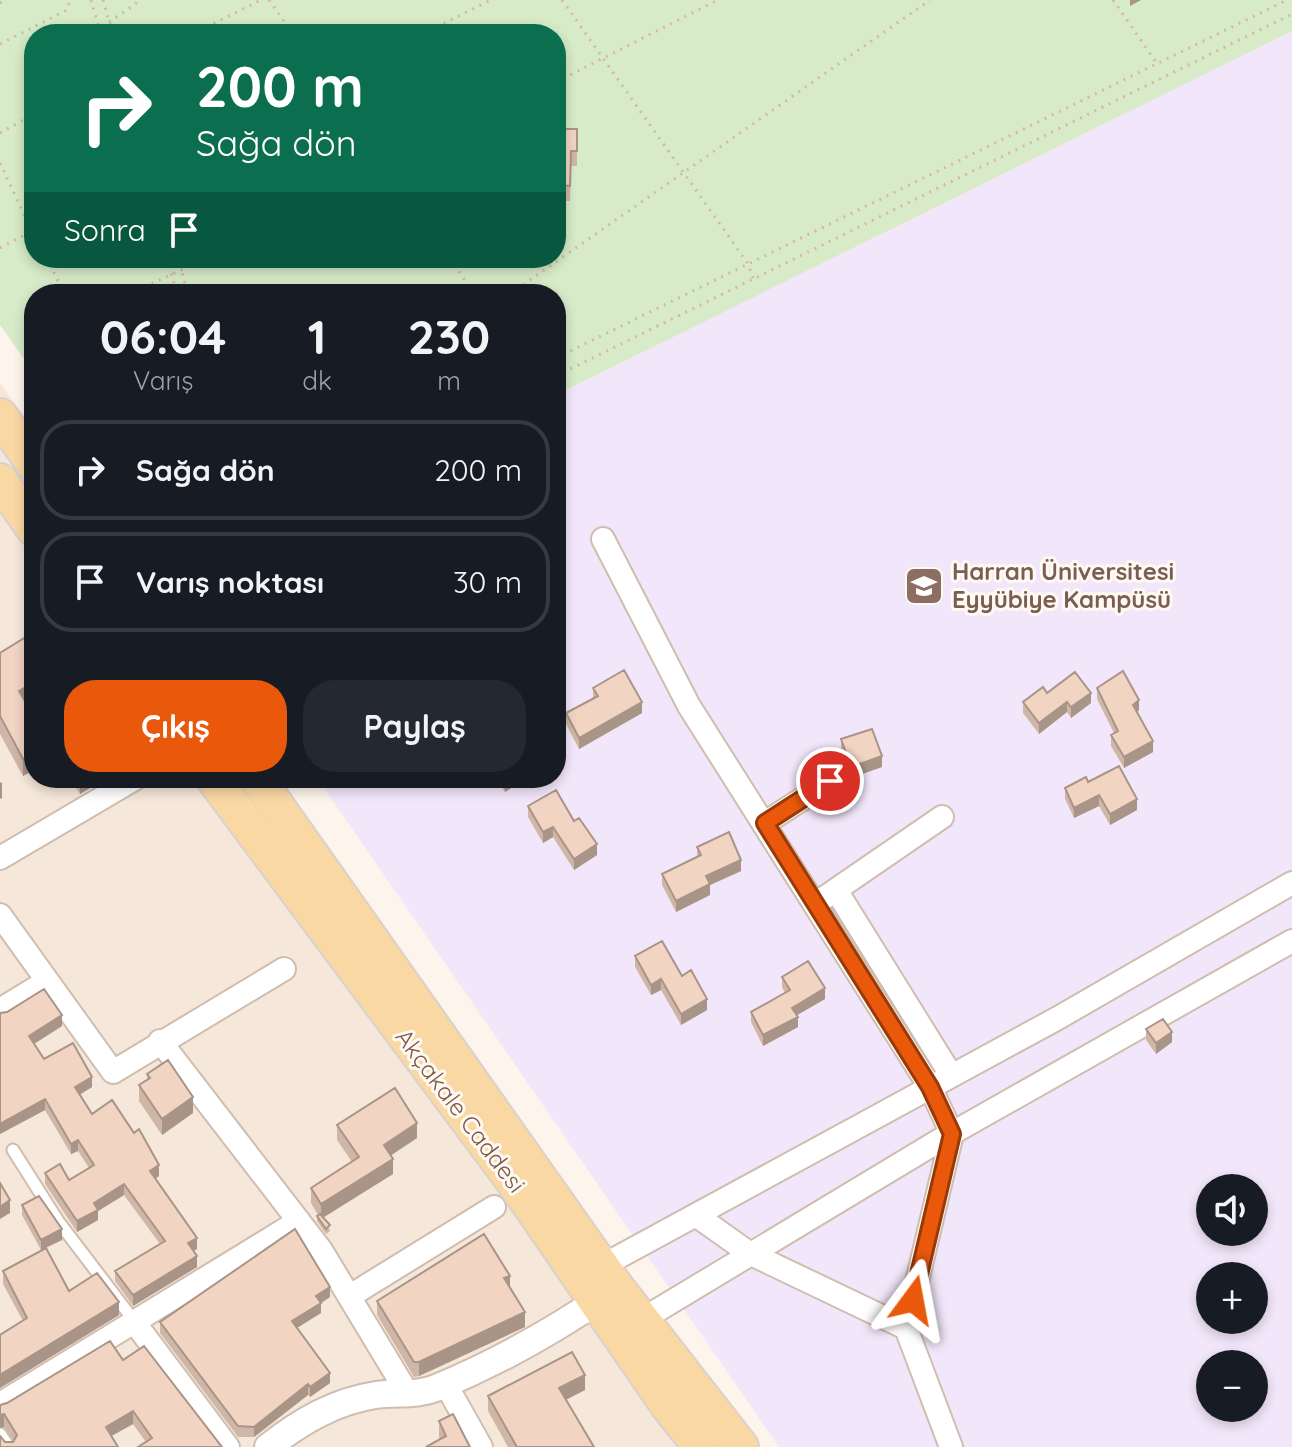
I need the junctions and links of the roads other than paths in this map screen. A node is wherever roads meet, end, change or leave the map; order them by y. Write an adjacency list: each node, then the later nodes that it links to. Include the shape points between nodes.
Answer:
1 (0, 416): 2 (main road)
2 (24, 450)
3 (0, 481): 4 (main road)
4 (24, 515)
5 (603, 539): 11 (street, via 689,706)
6 (830, 781): 11 (street)
7 (119, 788): 12 (street)
8 (220, 788): 30 (main road, Akçakale Caddesi, via 514,1182)
9 (264, 788): 30 (main road, Akçakale Caddesi)
10 (942, 817): 14 (street)
11 (765, 823): 15 (street)
12 (0, 858)
13 (1292, 883): 22 (street)
14 (836, 890): 15 (street); 22 (street)
15 (816, 903): 23 (street)
16 (0, 915): 19 (street)
17 (1292, 941): 24 (street)
18 (284, 969): 21 (street)
19 (47, 981): 20 (street); 21 (street, via 113,1072)
20 (0, 1010)
21 (160, 1041): 28 (street)
22 (951, 1075): 23 (street)
23 (930, 1087): 24 (street); 27 (street)
24 (952, 1134): 29 (street); 34 (street)
25 (13, 1150): 32 (lane, via 58,1221)
26 (494, 1207): 31 (street)
27 (697, 1216): 29 (street); 30 (street)
28 (299, 1221): 31 (street); 32 (street)
29 (749, 1253): 33 (street); 34 (street)
30 (598, 1284): 33 (main road, Akçakale Caddesi); 35 (street, via 532,1343)
31 (350, 1296): 36 (street)
32 (135, 1323): 37 (street); 40 (street)
33 (630, 1328): 43 (main road, Akçakale Caddesi); 44 (main road, Akçakale Caddesi)
34 (906, 1328): 45 (street)
35 (445, 1383): 36 (street); 42 (street)
36 (408, 1394): 41 (street, via 376,1395 328,1408)
37 (0, 1404)
38 (0, 1434): 39 (lane)
39 (9, 1447)
40 (228, 1447)
41 (268, 1447)
42 (481, 1447)
43 (701, 1447)
44 (741, 1447)
45 (951, 1447)

